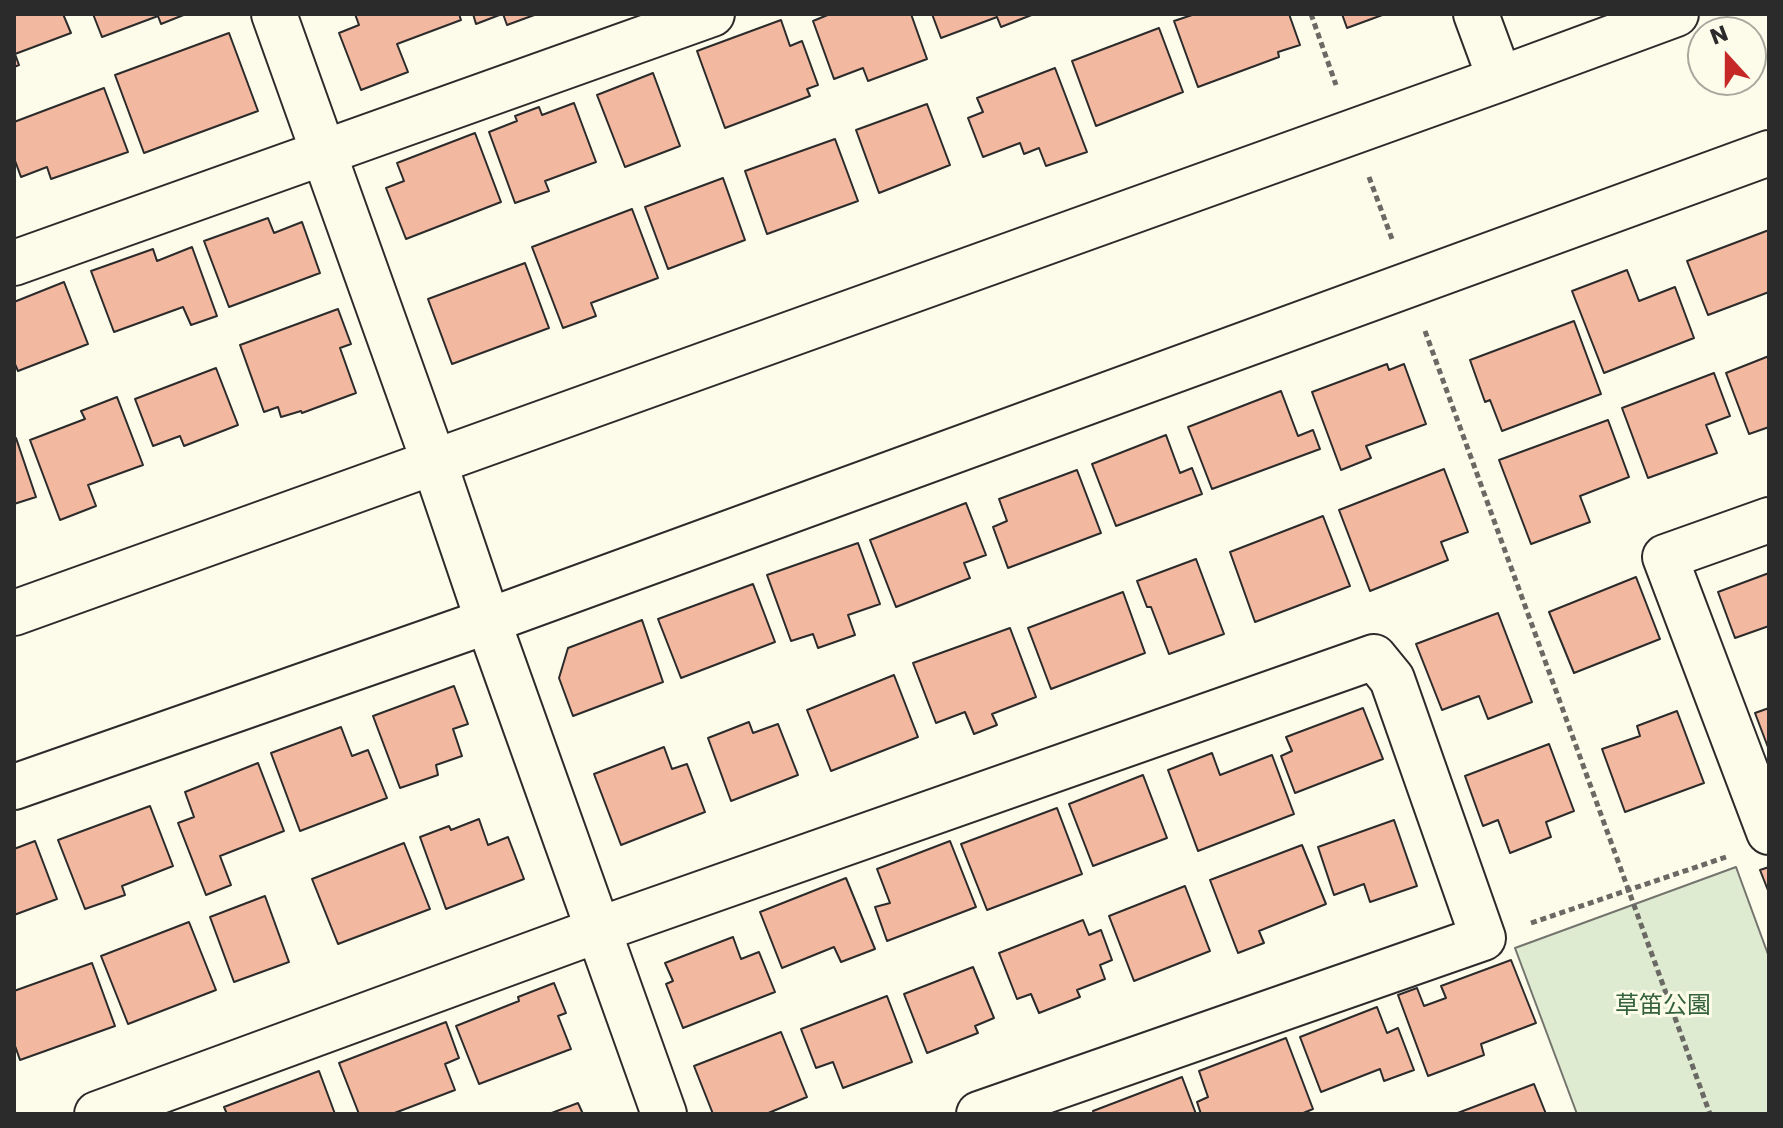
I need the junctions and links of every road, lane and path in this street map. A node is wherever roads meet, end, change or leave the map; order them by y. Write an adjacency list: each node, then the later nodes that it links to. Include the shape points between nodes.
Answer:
1 (274, 14): 8 (street)
2 (712, 14): 8 (street)
3 (1311, 14): 7 (path)
4 (1476, 14): 6 (street)
5 (1676, 14): 6 (street)
6 (1500, 79): 7 (street)
7 (1352, 132): 11 (path); 12 (street)
8 (323, 151): 10 (street); 12 (street)
9 (1769, 153): 11 (street)
10 (14, 263)
11 (1408, 283): 15 (street); 18 (path)
12 (434, 462): 14 (street); 15 (street)
13 (1769, 520): 17 (street, via 1665,557)
14 (14, 613)
15 (488, 621): 16 (street); 19 (street)
16 (14, 787)
17 (1768, 832): 18 (path, via 1741,852)
18 (1628, 890): 20 (path); 24 (path)
19 (598, 930): 20 (street, via 1374,657 1392,679); 21 (street); 22 (street)
20 (1483, 938): 23 (street)
21 (97, 1114)
22 (664, 1114)
23 (979, 1114)
24 (1710, 1114)

